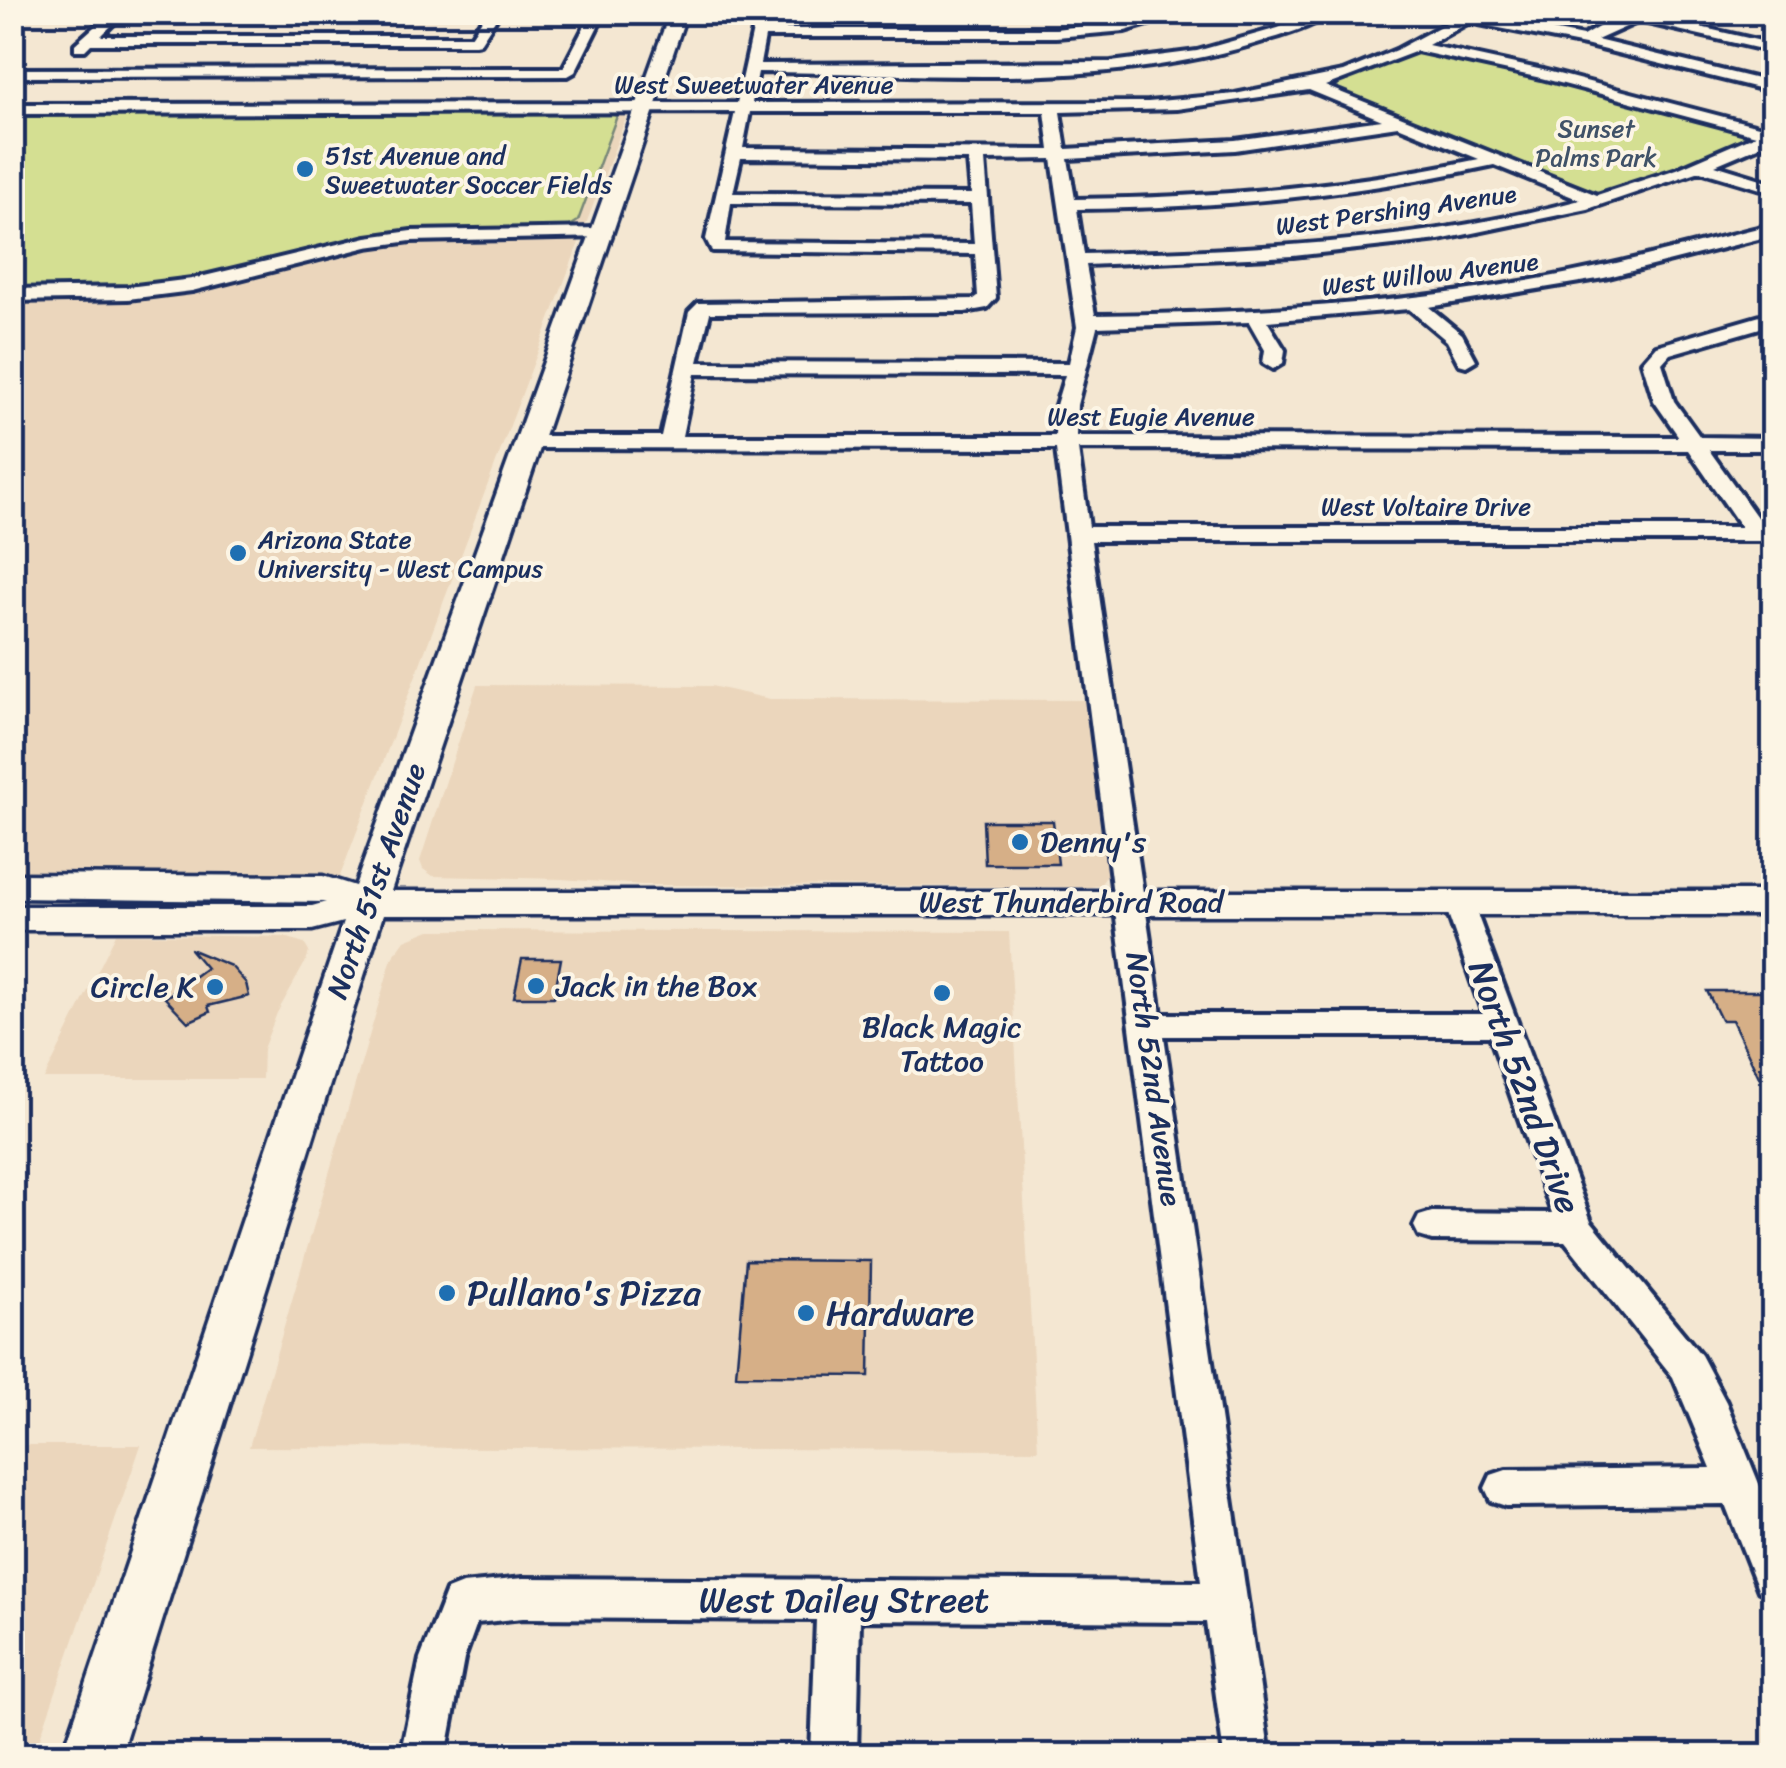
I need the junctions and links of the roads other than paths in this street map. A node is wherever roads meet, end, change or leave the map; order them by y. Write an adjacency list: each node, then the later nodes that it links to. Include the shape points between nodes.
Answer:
1 (120, 12): 11 (street)
2 (494, 12): 11 (street, via 474,40)
3 (598, 12): 20 (street, via 568,72)
4 (679, 12): 26 (main road, North 51st Avenue)
5 (764, 12): 9 (street)
6 (1184, 12): 10 (street, via 1126,27)
7 (1327, 12): 15 (street, via 1246,46)
8 (1472, 15): 12 (street); 13 (street, West Sweetwater Avenue)
9 (760, 33): 10 (street); 16 (street)
10 (1036, 33): 17 (street)
11 (88, 40): 19 (street)
12 (1586, 41): 14 (street, via 1639,17); 22 (street)
13 (1414, 46): 21 (street, West Sweetwater Avenue); 30 (street)
14 (1774, 48)
15 (1164, 62): 17 (street); 23 (street)
16 (752, 68): 17 (street); 27 (street)
17 (1042, 69)
18 (12, 72): 19 (street)
19 (51, 72): 20 (street)
20 (228, 72): 25 (street)
21 (1310, 85): 23 (street, West Sweetwater Avenue); 29 (street)
22 (1774, 88)
23 (1234, 98): 28 (street, West Sweetwater Avenue)
24 (12, 109): 25 (street, West Sweetwater Avenue)
25 (194, 109): 26 (street, West Sweetwater Avenue)
26 (643, 109): 27 (street, West Sweetwater Avenue); 42 (main road, North 51st Avenue)
27 (743, 109): 28 (street, West Sweetwater Avenue); 31 (street)
28 (1052, 110): 33 (street, North 52nd Avenue)
29 (1402, 122): 33 (street, via 1246,147); 34 (street)
30 (1772, 134): 35 (street, West Pershing Avenue)
31 (733, 153): 32 (street); 37 (street)
32 (976, 154): 33 (street); 38 (street)
33 (1059, 156): 40 (street, North 52nd Avenue)
34 (1496, 160): 39 (street); 40 (street, via 1271,196)
35 (1700, 166): 36 (street); 39 (street, West Pershing Avenue)
36 (1774, 188)
37 (724, 198): 38 (street); 43 (street, via 718,247)
38 (979, 199): 43 (street)
39 (1597, 201): 44 (street, West Pershing Avenue, via 1478,228 1328,249)
40 (1066, 204): 44 (street, North 52nd Avenue)
41 (1774, 228): 46 (street, West Willow Avenue, via 1593,277)
42 (600, 234): 45 (street, via 411,236 192,284 128,293); 54 (main road, North 51st Avenue)
43 (984, 249): 52 (street, via 986,298 980,304 705,307)
44 (1074, 260): 49 (street, North 52nd Avenue)
45 (12, 295)
46 (1415, 304): 47 (street, West Willow Avenue); 50 (street, via 1455,338)
47 (1254, 317): 49 (street, West Willow Avenue); 51 (street, via 1276,350)
48 (1774, 318): 57 (street, via 1654,355 1658,391)
49 (1086, 321): 53 (street, North 52nd Avenue)
50 (1466, 360)
51 (1273, 363)
52 (686, 368): 53 (street); 55 (street)
53 (1076, 369): 56 (street, North 52nd Avenue, via 1064,404)
54 (528, 442): 55 (street, West Eugie Avenue); 64 (main road, North 51st Avenue)
55 (670, 442): 56 (street, West Eugie Avenue)
56 (1066, 443): 57 (street, West Eugie Avenue); 59 (street, North 52nd Avenue)
57 (1694, 444): 58 (street, West Eugie Avenue); 60 (street)
58 (1774, 444)
59 (1078, 534): 60 (street, West Voltaire Drive); 62 (street, North 52nd Avenue)
60 (1766, 534)
61 (12, 886): 64 (main road, West Thunderbird Road, via 323,888)
62 (1129, 902): 63 (main road, West Thunderbird Road); 64 (main road, West Thunderbird Road); 67 (street, North 52nd Avenue)
63 (1459, 902): 65 (main road, West Thunderbird Road); 68 (street, North 52nd Drive)
64 (368, 903): 66 (main road, West Thunderbird Road, via 312,918); 76 (main road, North 51st Avenue)
65 (1774, 903)
66 (12, 918)
67 (1147, 1025): 68 (street); 75 (street, North 52nd Avenue)
68 (1502, 1025): 70 (street, North 52nd Drive)
69 (1432, 1226): 70 (street)
70 (1575, 1227): 71 (street, North 52nd Drive, via 1686,1366)
71 (1740, 1486): 72 (street); 73 (street, North 52nd Drive)
72 (1506, 1488)
73 (1774, 1577)
74 (838, 1600): 75 (street, West Dailey Street); 77 (street, West Dailey Street, via 523,1598 462,1604 442,1659); 78 (street)
75 (1226, 1602): 79 (street, North 52nd Avenue)
76 (91, 1756)
77 (423, 1756)
78 (834, 1756)
79 (1247, 1756)

